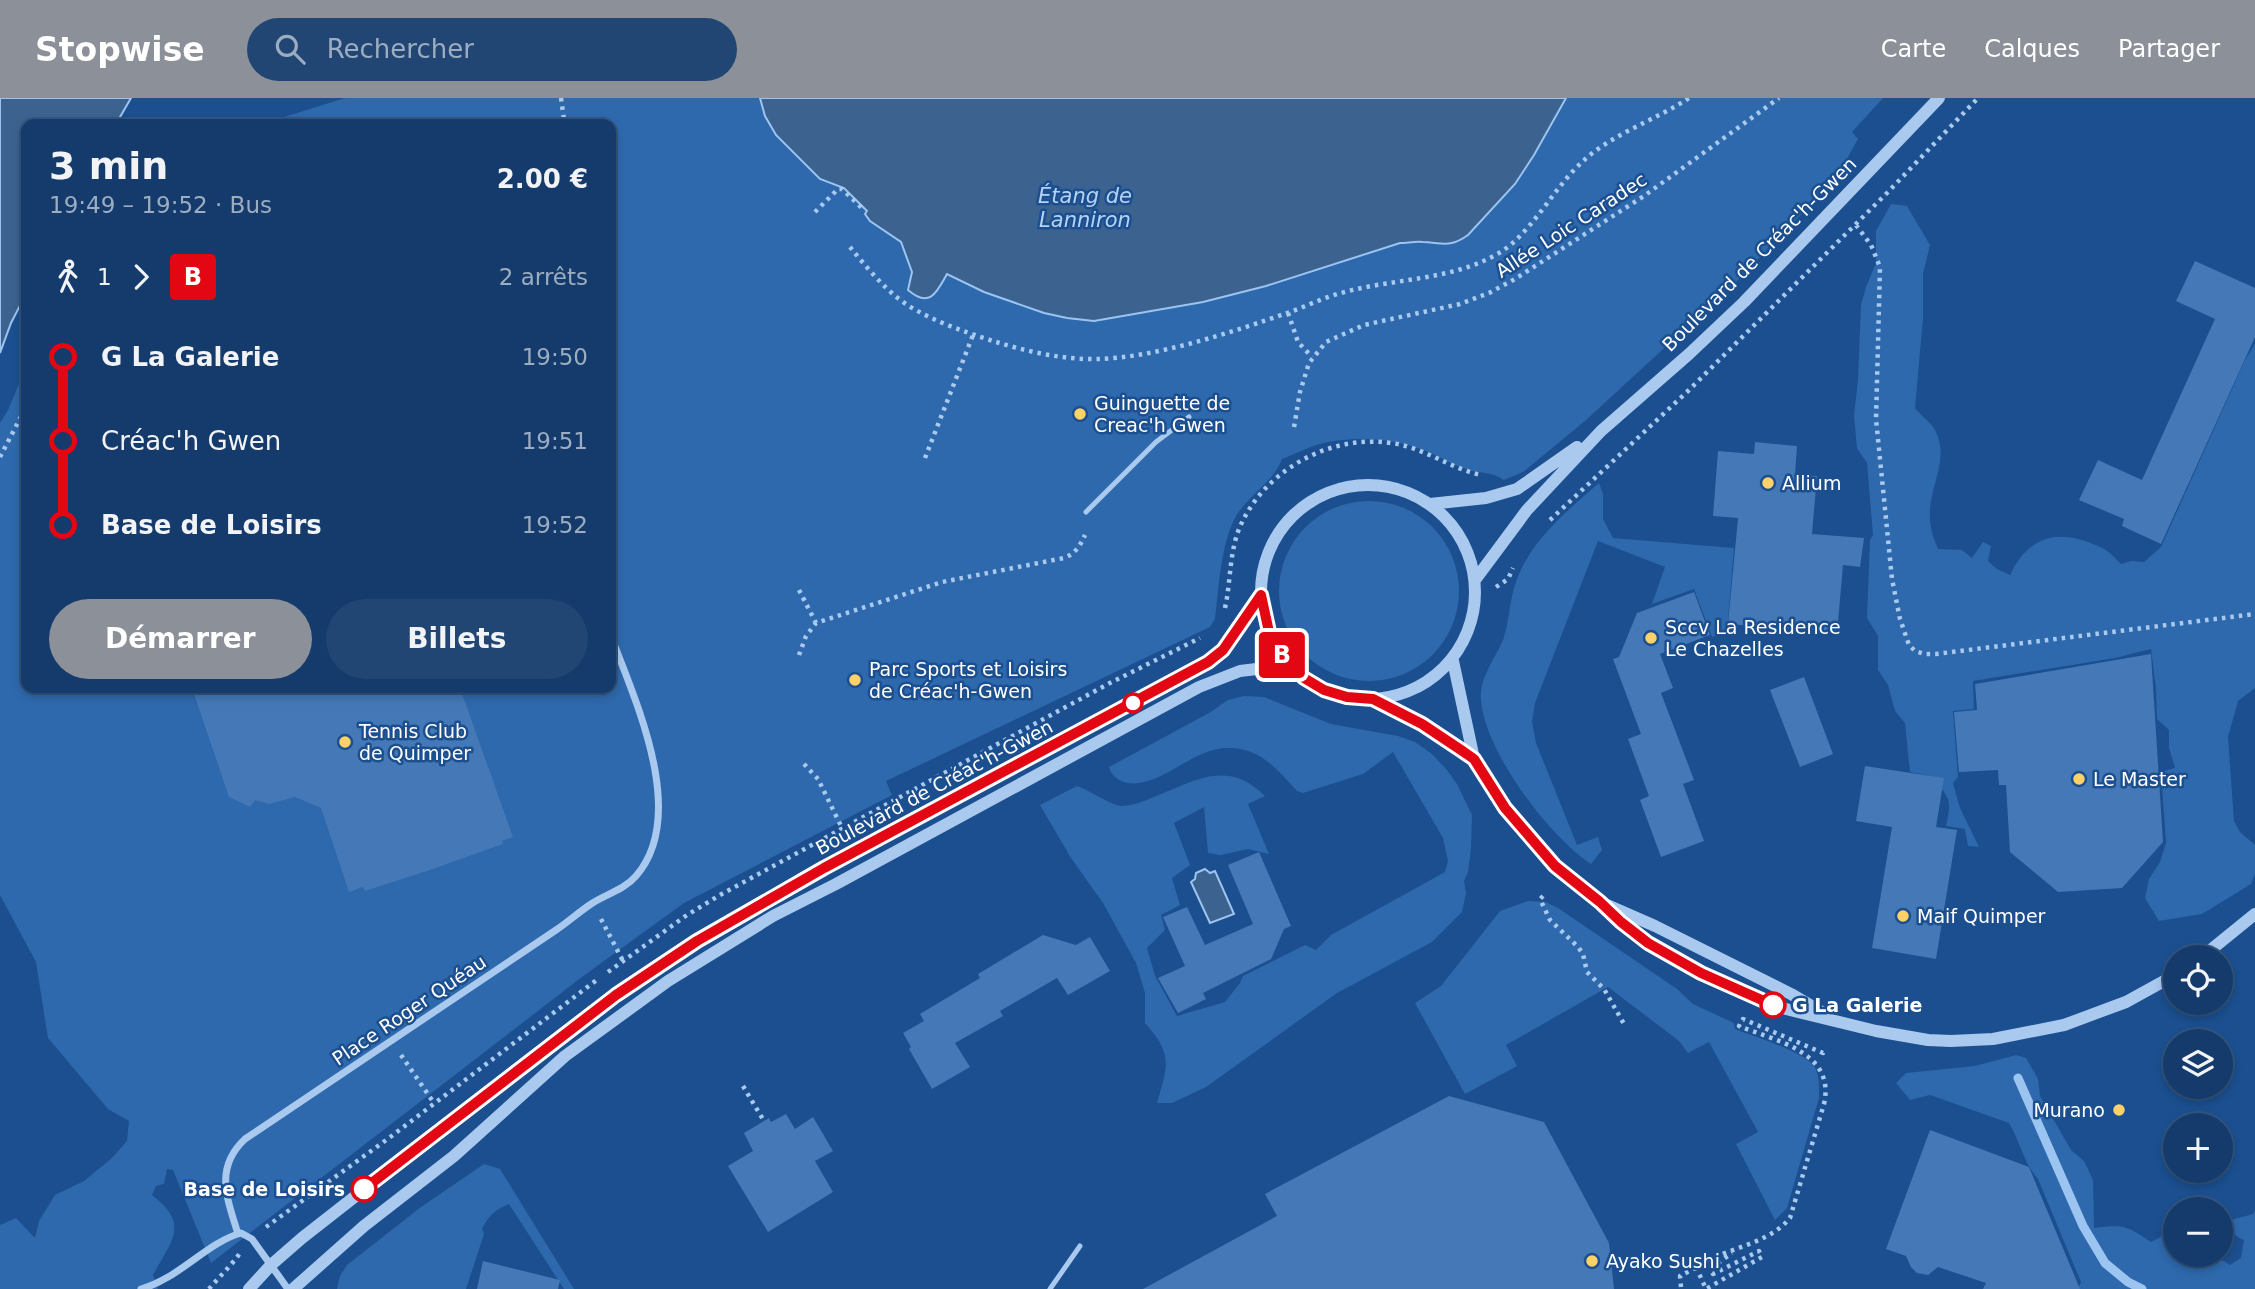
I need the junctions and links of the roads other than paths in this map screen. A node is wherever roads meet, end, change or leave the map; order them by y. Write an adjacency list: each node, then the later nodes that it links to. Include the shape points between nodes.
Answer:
1 (1939, 98): 3 (street, Boulevard de Créac'h-Gwen, via 1744,302)
2 (1189, 417): 5 (lane, via 1156,442)
3 (1601, 431): 4 (street, Boulevard de Créac'h-Gwen, via 1517,489 1486,498); 6 (street, Boulevard de Créac'h-Gwen, via 1527,510)
4 (1430, 504): 6 (street, via 1451,523 1465,547); 7 (street, via 1389,486 1366,484 1322,495 1297,510 1277,535 1265,560)
5 (1086, 512)
6 (1475, 580): 9 (street, via 1471,620)
7 (1261, 595): 10 (street, via 1269,632); 20 (street, Boulevard de Créac'h-Gwen, via 1223,650 1195,670 824,868 697,941 616,995)
8 (616, 649): 18 (street, Place Roger Quéau, via 641,713 659,799 650,855 635,878 619,890 593,903 236,1147 225,1179)
9 (1453, 661): 11 (street, via 1418,687); 12 (street)
10 (1290, 665): 11 (street, via 1324,690); 23 (street, Boulevard de Créac'h-Gwen, via 1240,671 1199,687 723,946 643,997 565,1056 454,1156)
11 (1373, 699): 12 (street, via 1422,724)
12 (1474, 759): 13 (street, via 1533,842 1570,880)
13 (1600, 902): 17 (street); 17 (street, via 1648,943 1710,978 1775,1005)
14 (2255, 914): 15 (street)
15 (2217, 945)
16 (2163, 982): 17 (street, via 2094,1015 1993,1039 1928,1040)
17 (1835, 1020)
18 (238, 1234): 20 (street, via 252,1239); 21 (street)
19 (1080, 1246): 24 (lane)
20 (271, 1265): 22 (street, Boulevard de Créac'h-Gwen); 23 (street)
21 (141, 1289)
22 (249, 1289)
23 (291, 1289)
24 (1050, 1289)

